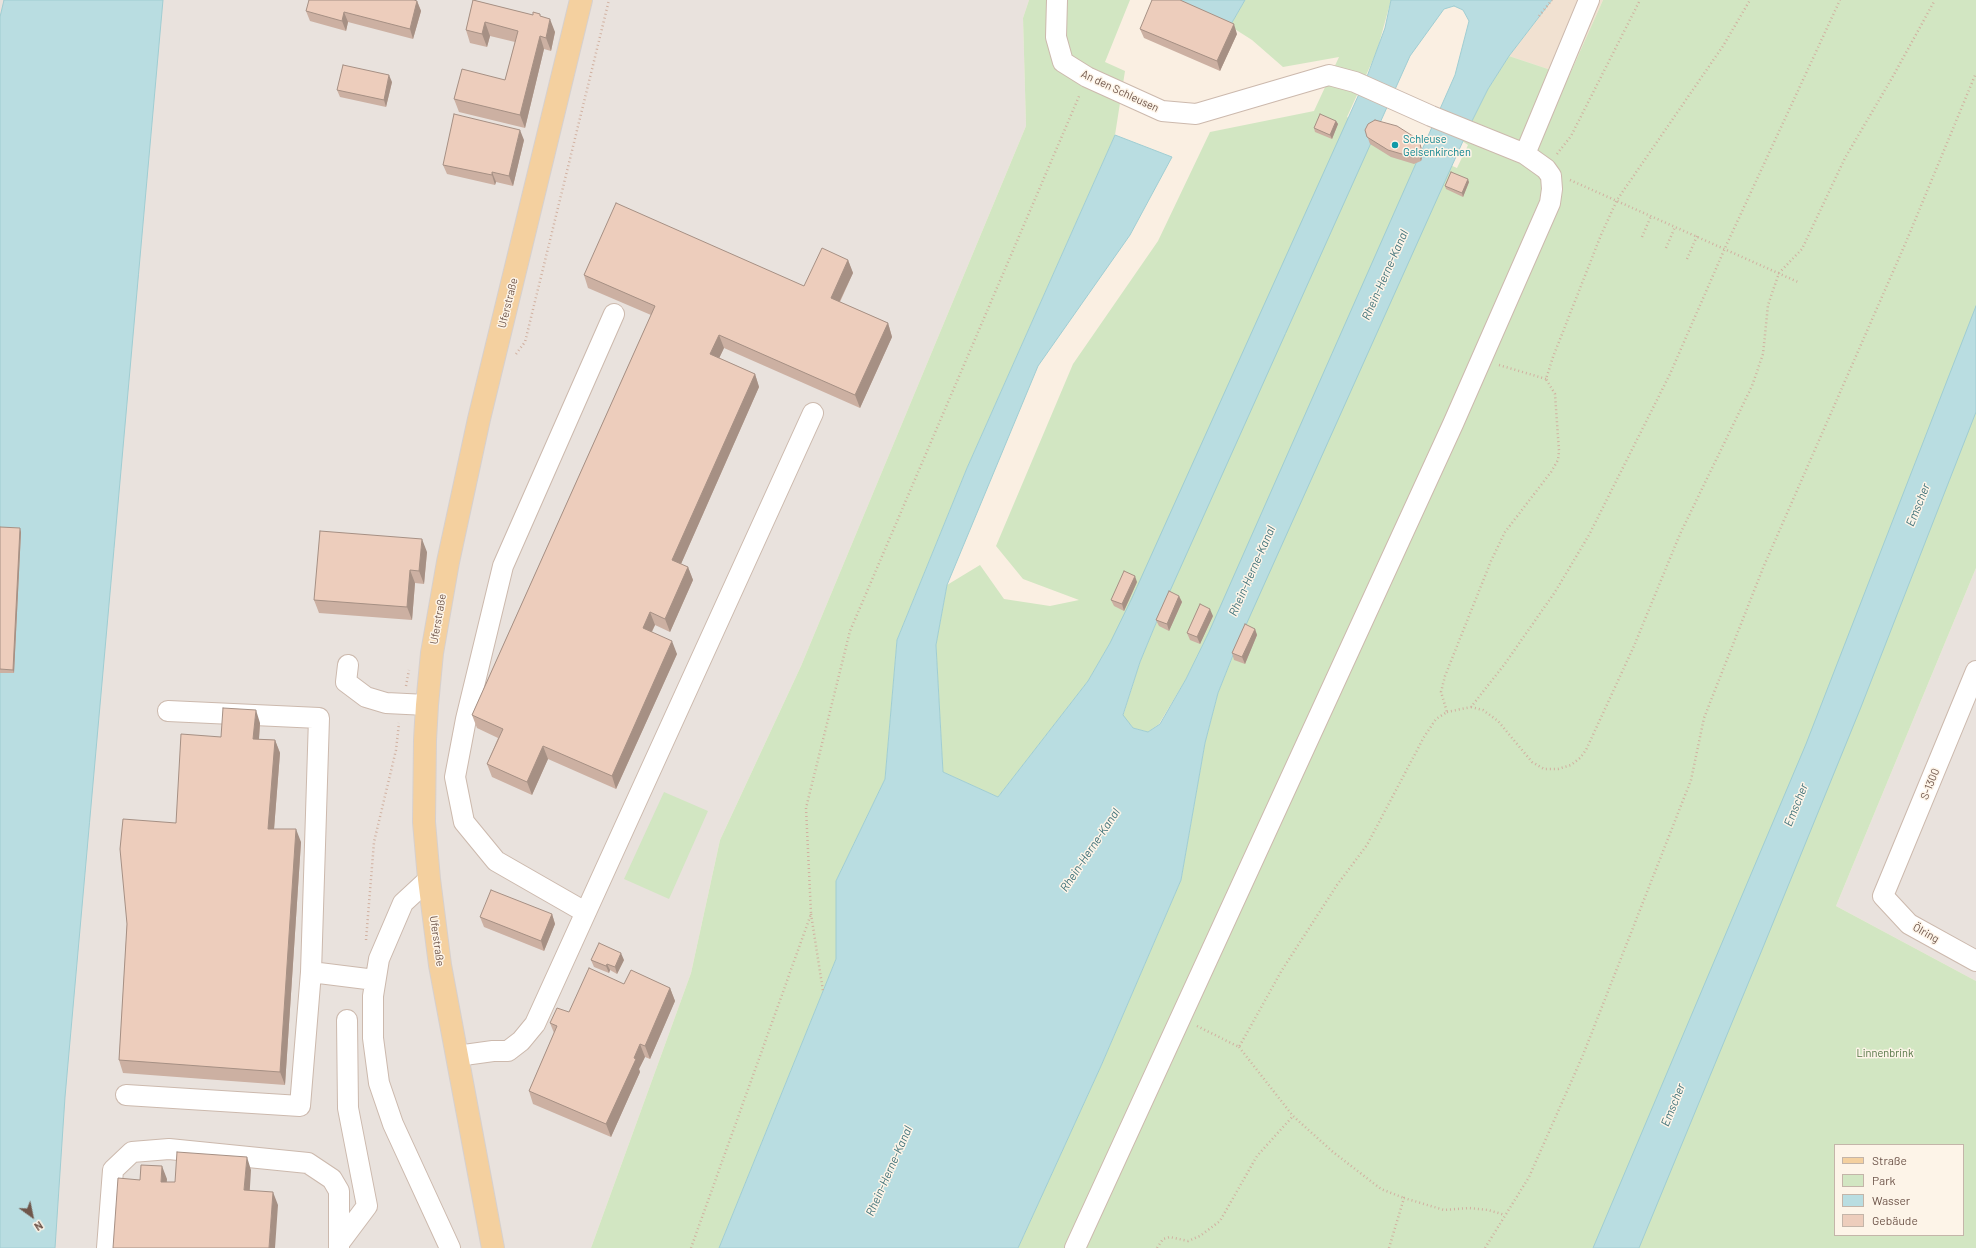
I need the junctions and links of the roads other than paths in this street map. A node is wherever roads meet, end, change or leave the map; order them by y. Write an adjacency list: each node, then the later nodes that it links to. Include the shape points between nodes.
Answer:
1 (581, 0): 9 (main road, Uferstraße, via 449,555 432,653)
2 (1057, 0): 4 (lane, An den Schleusen, via 1056,37 1063,62 1087,77 1162,111 1196,114 1329,75 1355,82)
3 (1588, 0): 4 (lane)
4 (1525, 154): 24 (lane, An den Schleusen, via 1548,172 1552,189 1550,203)
5 (614, 314): 13 (lane, via 504,566 466,719 456,778 464,822 496,861)
6 (813, 413): 13 (lane)
7 (348, 665): 9 (lane, via 346,682 366,697 386,703)
8 (1976, 671): 12 (lane, S-1300)
9 (427, 705): 11 (main road, Uferstraße, via 424,822)
10 (168, 711): 15 (lane, via 319,718)
11 (429, 879): 16 (lane, via 403,903 379,959); 18 (main road, Uferstraße, via 440,965)
12 (1883, 896): 14 (lane, Ölring, via 1909,924)
13 (585, 912): 18 (lane, via 535,1024 521,1041 508,1051)
14 (1976, 961)
15 (311, 972): 16 (lane); 19 (lane, via 300,1106)
16 (376, 980): 22 (lane, via 373,996 373,1038 380,1082 393,1124)
17 (347, 1020): 20 (lane, via 348,1108 367,1206)
18 (457, 1056): 23 (main road, Uferstraße)
19 (126, 1095)
20 (339, 1245): 21 (lane, via 339,1192 332,1179 308,1163 169,1149 132,1152 114,1170)
21 (108, 1248)
22 (450, 1248)
23 (493, 1248)
24 (1075, 1248)

